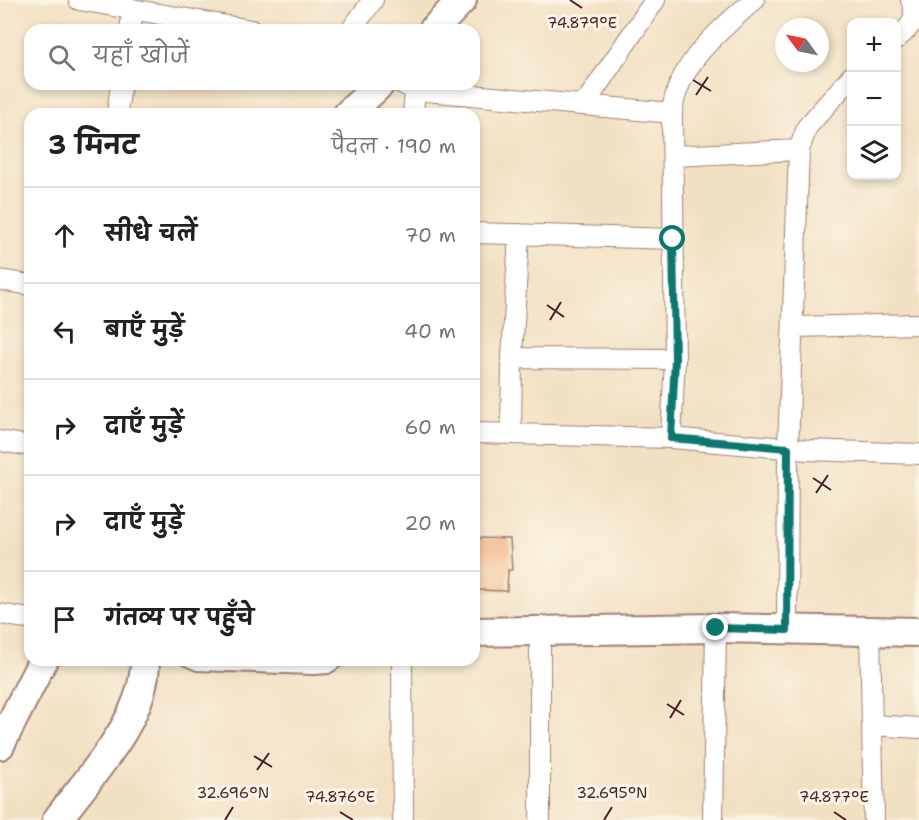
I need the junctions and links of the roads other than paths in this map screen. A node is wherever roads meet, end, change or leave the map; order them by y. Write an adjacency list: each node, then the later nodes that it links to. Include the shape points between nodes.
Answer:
1 (79, 0): 7 (street)
2 (373, 0): 10 (street)
3 (462, 0): 11 (street)
4 (655, 0): 18 (street)
5 (754, 0): 22 (street, via 683,73 674,93)
6 (912, 0): 12 (street, via 915,20)
7 (133, 9): 8 (street); 9 (street)
8 (131, 24)
9 (217, 24)
10 (355, 24)
11 (440, 24)
12 (901, 35)
13 (847, 82): 23 (street, via 807,127)
14 (120, 90): 19 (street)
15 (374, 90): 20 (street)
16 (409, 90): 21 (street)
17 (438, 90): 18 (street)
18 (584, 105): 22 (street)
19 (118, 108)
20 (354, 108)
21 (412, 108)
22 (672, 113): 24 (street)
23 (799, 150): 24 (street); 31 (street)
24 (674, 156): 27 (street)
25 (480, 233): 26 (street)
26 (519, 234): 27 (street); 32 (street)
27 (673, 239): 33 (street)
28 (0, 280): 29 (street)
29 (24, 284)
30 (919, 324): 31 (street)
31 (795, 327): 39 (street)
32 (512, 358): 33 (street); 35 (street)
33 (675, 359): 36 (street)
34 (480, 433): 35 (street)
35 (511, 434): 36 (street)
36 (671, 438): 39 (street)
37 (0, 441): 38 (street)
38 (24, 445)
39 (788, 448): 40 (street); 44 (street)
40 (919, 454)
41 (0, 614): 42 (street)
42 (24, 618)
43 (716, 628): 44 (street); 46 (street); 60 (street)
44 (787, 630): 47 (street)
45 (480, 632): 46 (street)
46 (540, 632): 59 (street)
47 (870, 632): 48 (street); 54 (street)
48 (919, 632)
49 (39, 666): 56 (street)
50 (145, 666): 57 (street, via 140,699 128,723)
51 (226, 666): 52 (lane)
52 (331, 666)
53 (402, 666): 58 (street)
54 (872, 725): 55 (street); 61 (street)
55 (919, 728)
56 (0, 745)
57 (57, 820)
58 (404, 820)
59 (540, 820)
60 (713, 820)
61 (874, 820)

